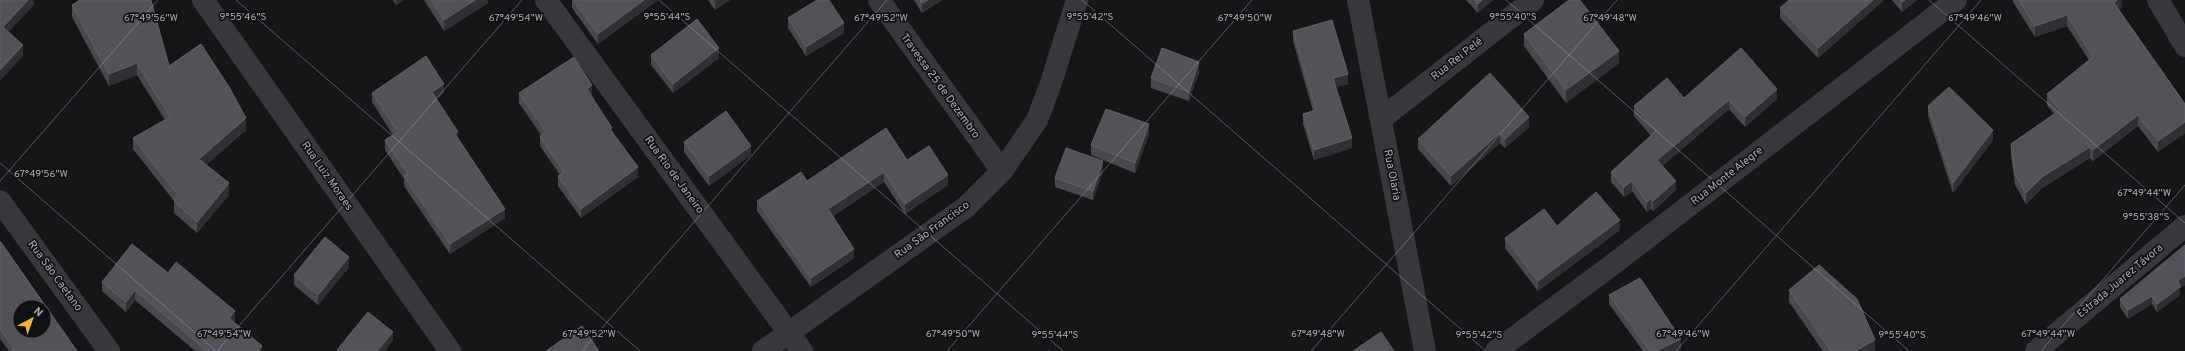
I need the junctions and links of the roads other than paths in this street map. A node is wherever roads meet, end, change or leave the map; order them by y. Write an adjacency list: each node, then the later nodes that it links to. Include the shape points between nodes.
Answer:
1 (203, 0): 16 (street, Rua Luiz Moraes)
2 (546, 0): 14 (street, Rua Rio de Janeiro)
3 (879, 0): 11 (street, Travessa 25 de Dezembro)
4 (1077, 0): 11 (street, Rua São Francisco, via 1037,120)
5 (1358, 0): 10 (street, Rua Olaria)
6 (1533, 0): 10 (street, Rua Rei Pelé)
7 (1956, 0): 20 (street, Rua Monte Alegre)
8 (2158, 0): 9 (street)
9 (2185, 46)
10 (1381, 119): 19 (street, Rua Olaria)
11 (1002, 171): 14 (street, Rua São Francisco, via 966,207)
12 (0, 201): 15 (street, Rua São Caetano)
13 (2185, 226): 21 (street, Estrada Juarez Távora)
14 (789, 332): 17 (street, Rua São Francisco); 18 (street, Rua Rio de Janeiro)
15 (109, 351)
16 (450, 351)
17 (763, 351)
18 (802, 351)
19 (1425, 351)
20 (1496, 351)
21 (2036, 351)

